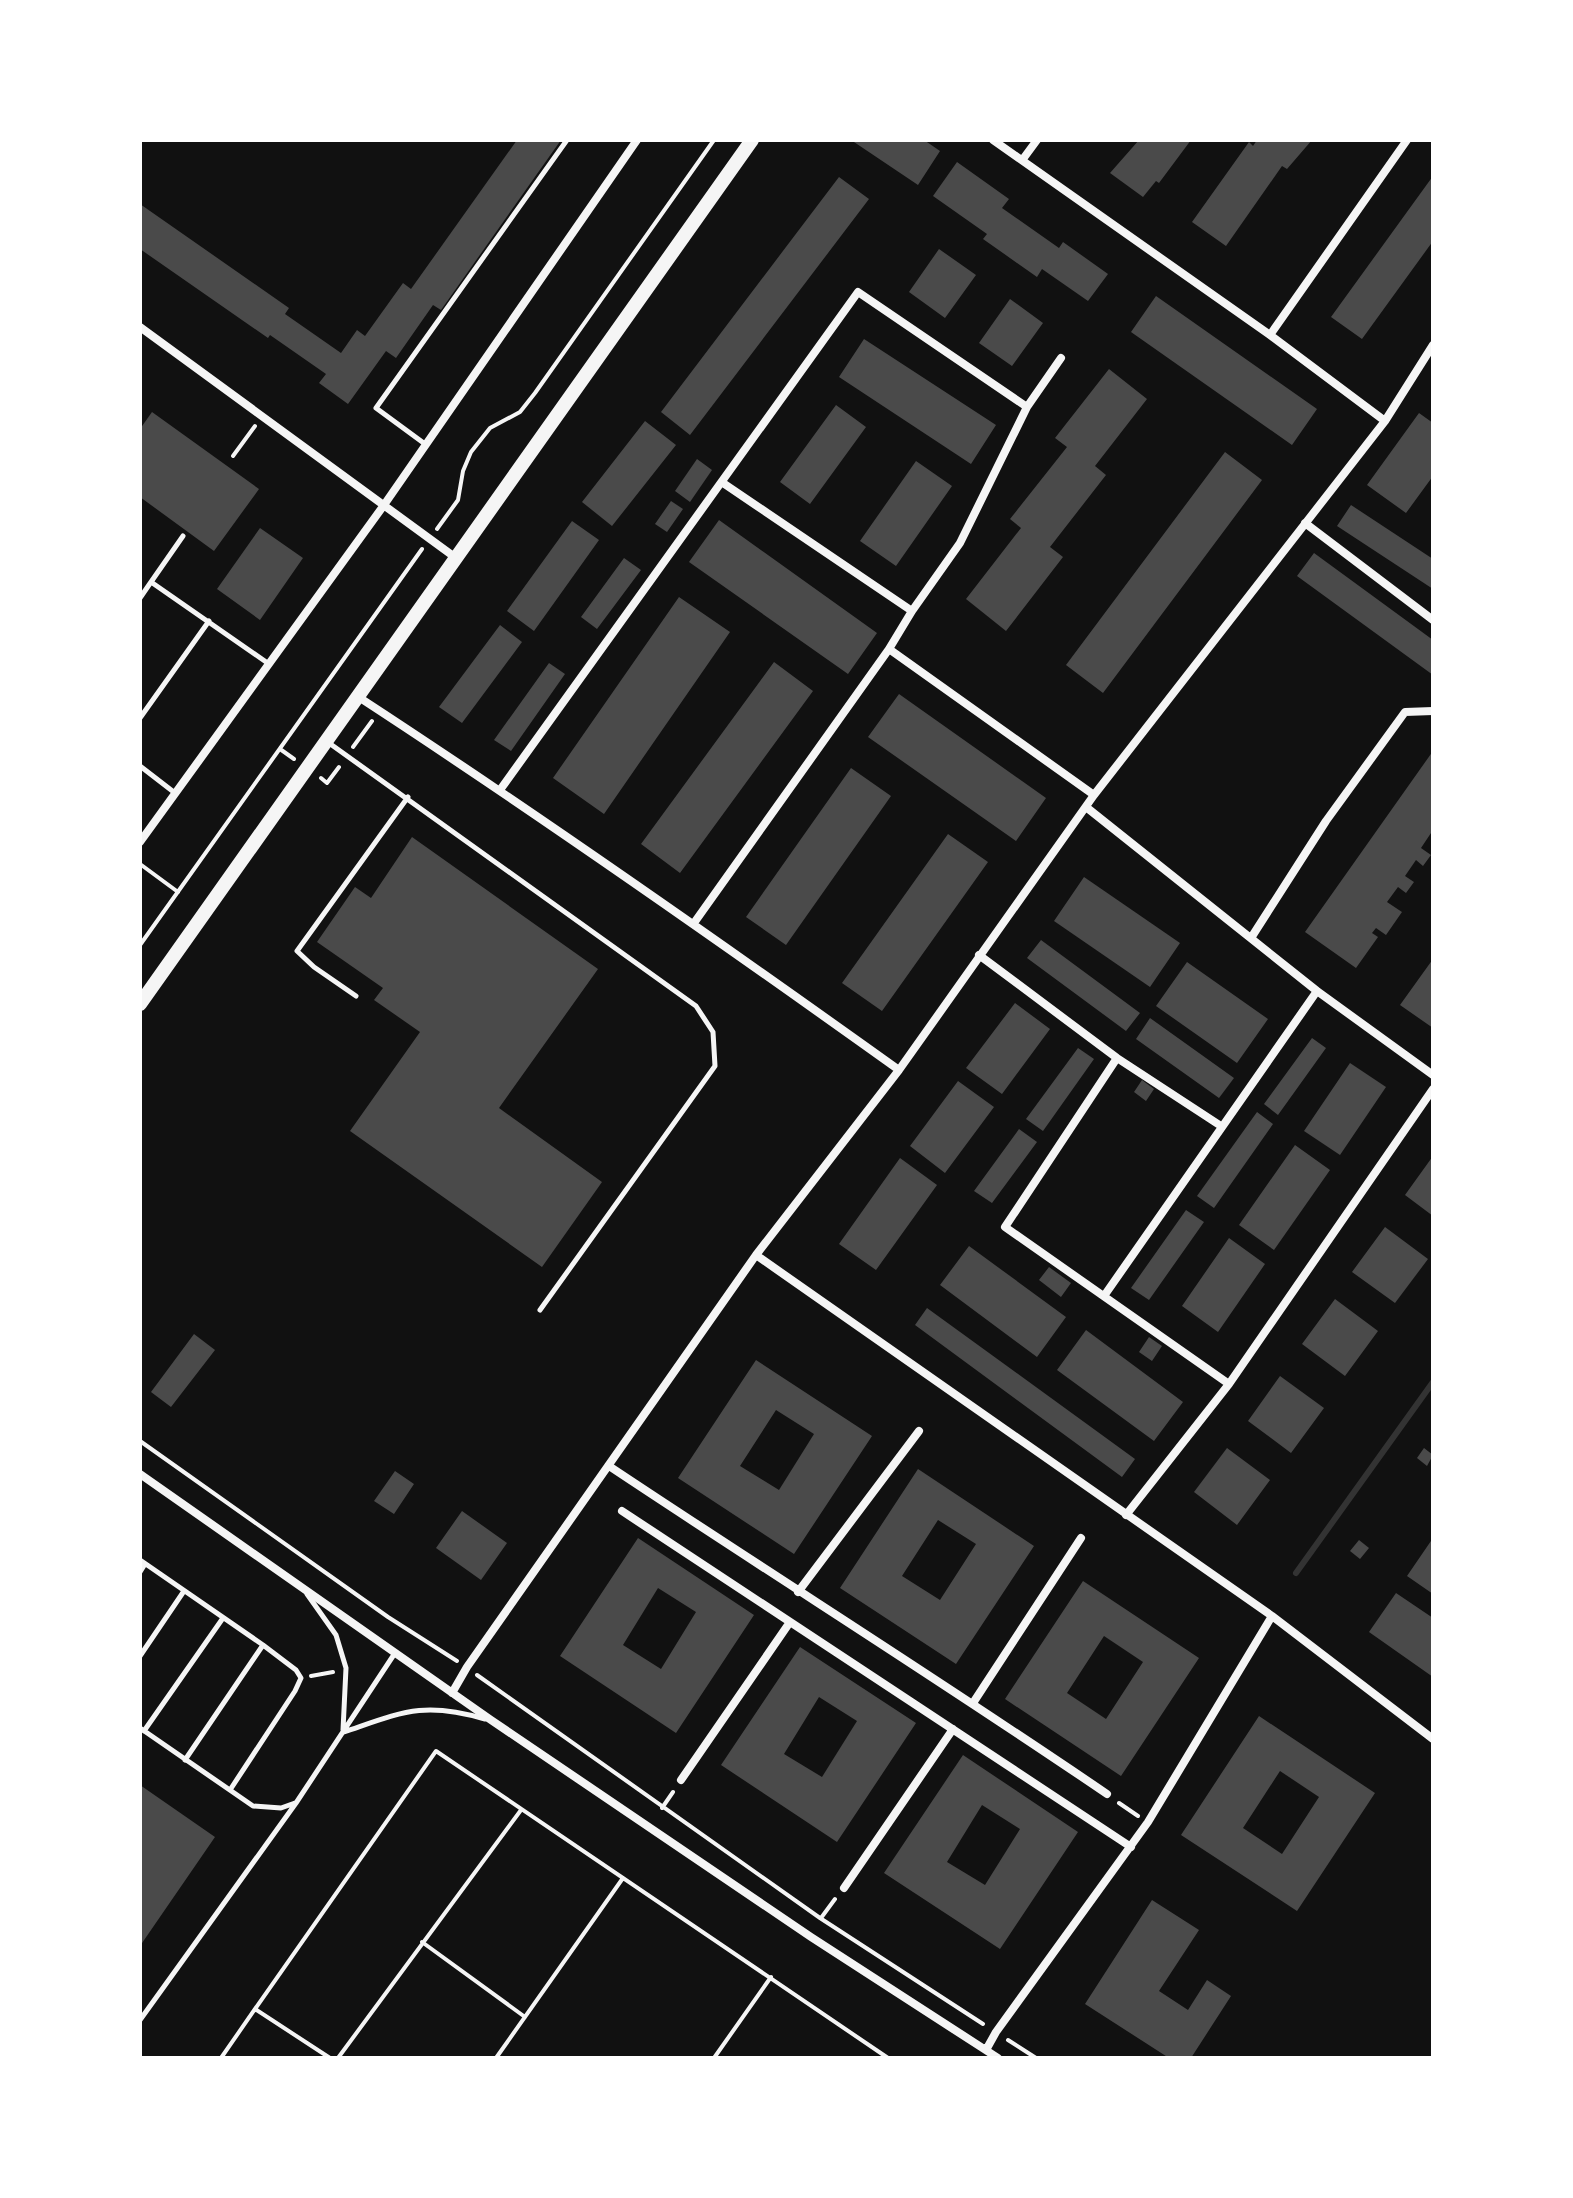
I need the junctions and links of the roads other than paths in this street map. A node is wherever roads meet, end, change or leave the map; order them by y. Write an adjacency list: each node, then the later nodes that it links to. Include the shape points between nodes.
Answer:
1 (567, 140): 14 (lane, via 376,408)
2 (637, 140): 14 (street)
3 (752, 140): 19 (street)
4 (993, 140): 7 (street)
5 (1037, 140): 7 (street)
6 (1407, 140): 9 (street)
7 (1023, 159): 9 (street)
8 (140, 327): 16 (street)
9 (1270, 335): 13 (street)
10 (1433, 345): 13 (street)
11 (1061, 358): 12 (street)
12 (1027, 407): 15 (street, via 858,292); 22 (street, via 960,543)
13 (1385, 421): 17 (street)
14 (425, 444): 16 (street)
15 (723, 483): 22 (street); 32 (street)
16 (384, 505): 19 (street); 26 (street)
17 (1305, 523): 23 (street); 34 (street)
18 (183, 536): 20 (lane)
19 (457, 558): 27 (street)
20 (151, 582): 21 (lane); 24 (lane)
21 (140, 598)
22 (912, 611): 25 (street)
23 (1433, 620)
24 (209, 621): 26 (lane); 29 (lane)
25 (889, 649): 34 (street); 38 (street)
26 (270, 664): 33 (street)
27 (356, 696): 30 (street); 32 (street)
28 (1433, 711): 39 (street, via 1405,712)
29 (140, 718)
30 (325, 740): 35 (lane); 43 (street)
31 (140, 766): 33 (lane)
32 (500, 790): 38 (street)
33 (175, 793): 37 (street)
34 (1094, 795): 36 (street)
35 (408, 797): 42 (lane, via 297,951); 51 (lane, via 696,1006 713,1032 715,1066)
36 (1086, 807): 39 (street); 40 (street)
37 (140, 842)
38 (694, 923): 45 (street)
39 (1251, 938): 41 (street)
40 (979, 955): 44 (street); 45 (street)
41 (1317, 991): 46 (street); 48 (street)
42 (356, 996)
43 (140, 1004)
44 (1117, 1058): 48 (street); 50 (street, via 1005,1227)
45 (899, 1070): 49 (street)
46 (1433, 1075)
47 (1433, 1089): 52 (street)
48 (1221, 1126): 50 (street)
49 (756, 1255): 54 (street); 57 (street)
50 (1104, 1296): 52 (street)
51 (540, 1310)
52 (1229, 1384): 57 (street)
53 (919, 1431): 63 (street)
54 (609, 1466): 63 (street); 70 (street)
55 (140, 1474): 61 (street)
56 (622, 1511): 66 (street)
57 (1126, 1515): 64 (street)
58 (1081, 1538): 71 (street)
59 (143, 1562): 60 (lane); 62 (lane)
60 (140, 1572)
61 (305, 1590): 68 (street); 75 (lane, via 336,1635 346,1668)
62 (184, 1591): 65 (lane); 69 (lane)
63 (798, 1592): 71 (street)
64 (1272, 1616): 76 (street); 82 (street)
65 (223, 1618): 67 (lane); 74 (lane)
66 (790, 1622): 73 (street); 78 (street)
67 (263, 1645): 77 (lane); 79 (lane, via 301,1678)
68 (395, 1653): 70 (street); 75 (lane)
69 (140, 1656)
70 (452, 1693): 72 (street)
71 (973, 1703): 80 (street)
72 (491, 1720): 75 (lane, via 425,1708); 85 (street)
73 (953, 1729): 82 (street); 83 (street)
74 (142, 1730): 77 (lane)
75 (343, 1732): 81 (lane)
76 (1433, 1739)
77 (185, 1760): 79 (lane)
78 (681, 1780)
79 (230, 1790): 81 (lane, via 253,1806)
80 (1107, 1794)
81 (296, 1803): 84 (lane)
82 (1131, 1847): 85 (street)
83 (844, 1888)
84 (140, 2020)
85 (986, 2050): 86 (street)
86 (998, 2058)

